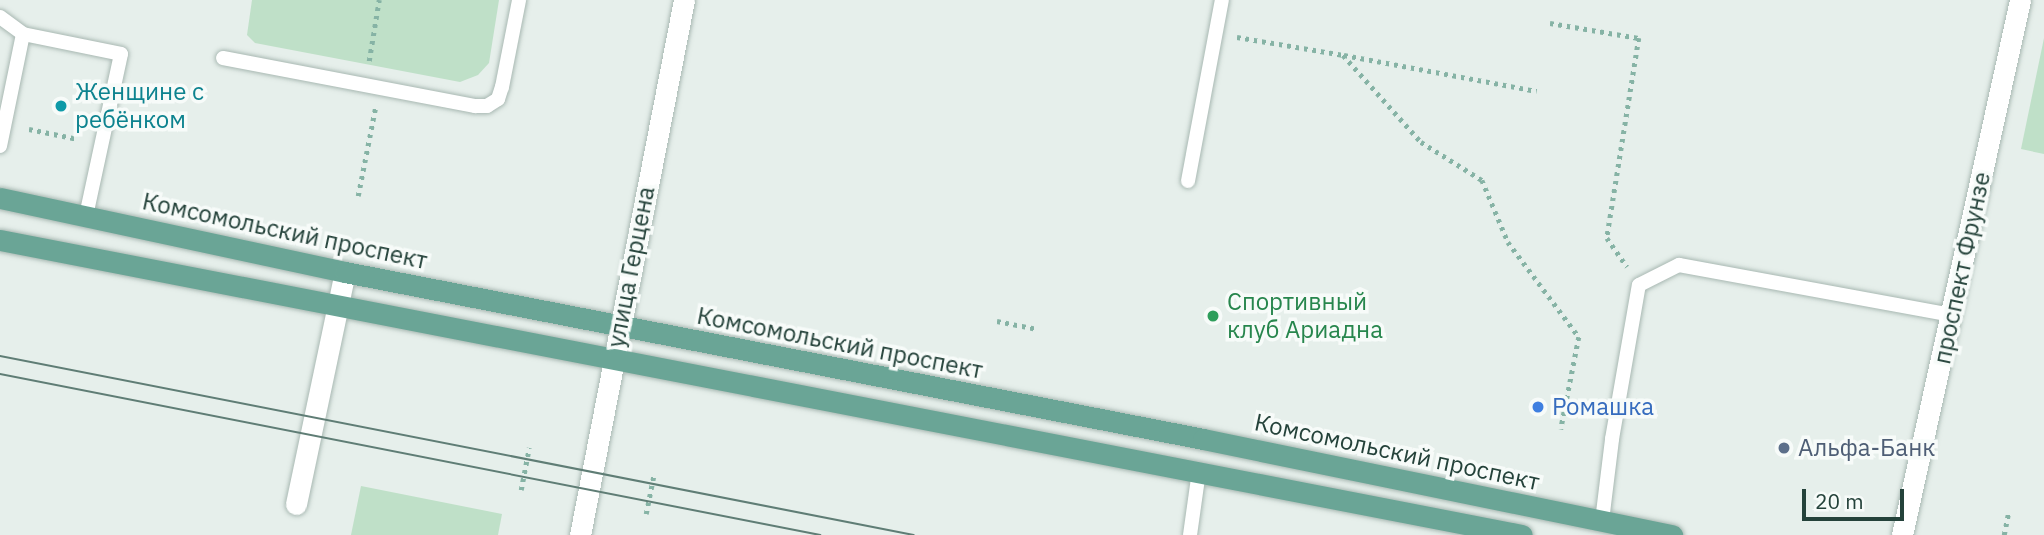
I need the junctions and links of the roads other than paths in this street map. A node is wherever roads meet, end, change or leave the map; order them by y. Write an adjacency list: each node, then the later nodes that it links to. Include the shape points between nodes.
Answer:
1 (519, 0): 7 (lane, via 502,87 498,99 488,106)
2 (684, 0): 16 (street, улица Герцена)
3 (1222, 0): 9 (lane)
4 (2020, 0): 15 (street, проспект Фрунзе)
5 (0, 17): 6 (lane)
6 (23, 34): 8 (lane); 11 (lane, via 121,54)
7 (223, 58)
8 (0, 146)
9 (1188, 181)
10 (0, 198): 11 (main road, Комсомольский проспект)
11 (86, 216): 13 (main road, Комсомольский проспект)
12 (0, 240): 14 (main road)
13 (345, 272): 14 (street); 16 (main road, Комсомольский проспект)
14 (337, 306): 17 (main road); 19 (street)
15 (1952, 315): 20 (lane, via 1679,265 1639,285); 25 (street, проспект Фрунзе)
16 (621, 326): 17 (street, улица Герцена); 20 (main road, Комсомольский проспект)
17 (614, 358): 18 (main road); 21 (street, улица Герцена)
18 (1199, 471): 22 (lane); 23 (main road)
19 (296, 504)
20 (1602, 521): 24 (main road, Комсомольский проспект)
21 (580, 535)
22 (1190, 535)
23 (1522, 535)
24 (1672, 535)
25 (1902, 535)

